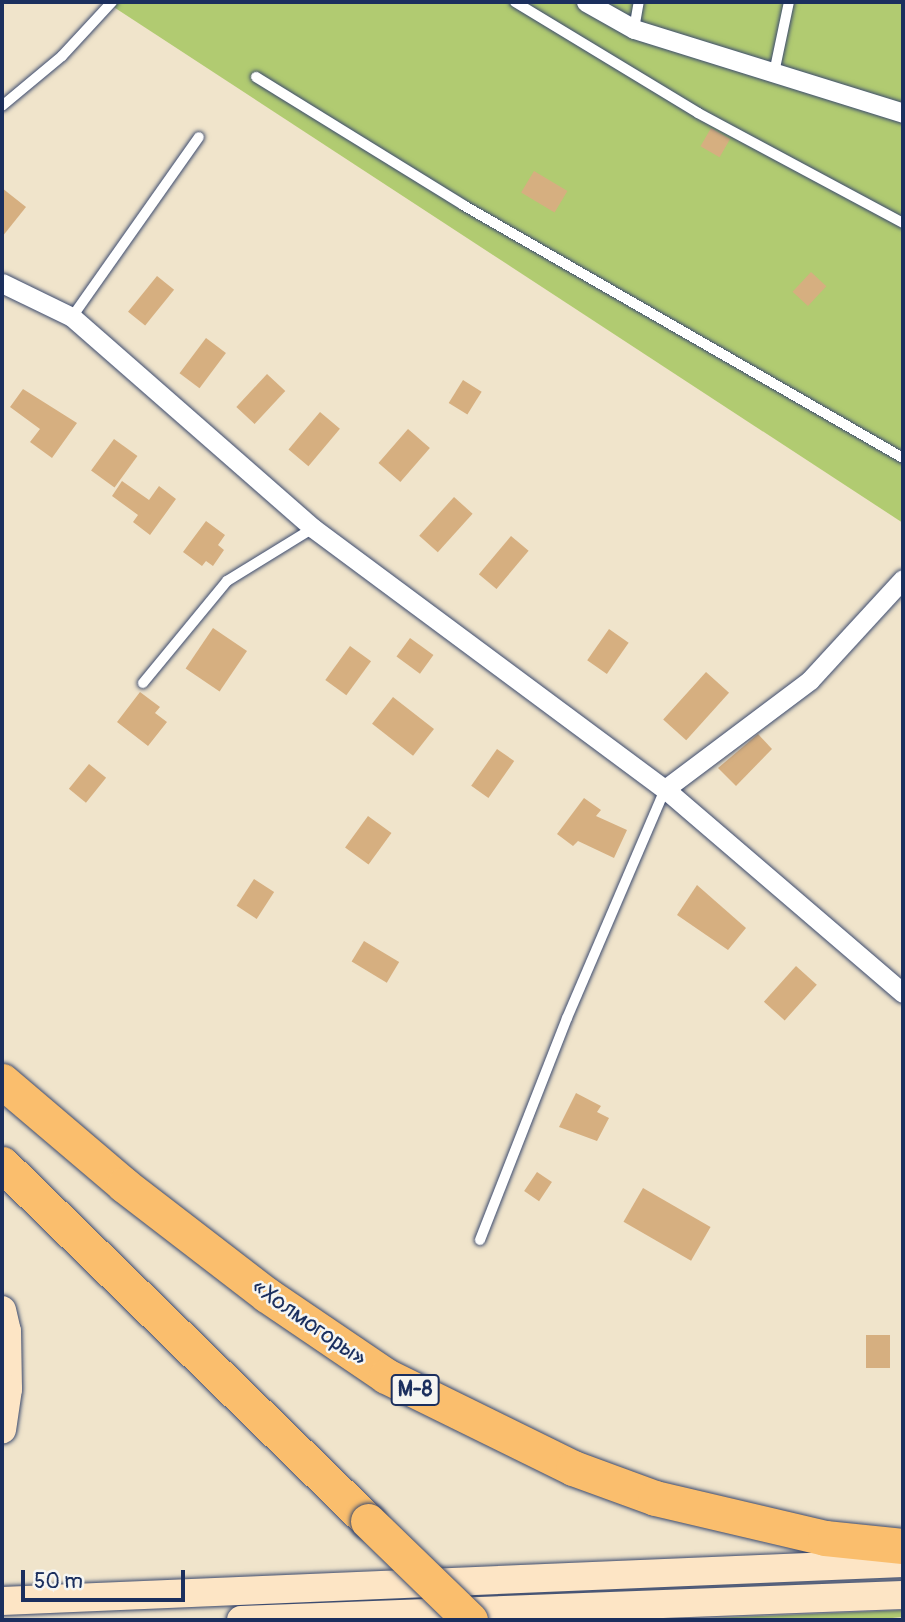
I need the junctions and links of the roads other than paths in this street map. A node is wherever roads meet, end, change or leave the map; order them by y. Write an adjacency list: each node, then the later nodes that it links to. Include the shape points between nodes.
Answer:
1 (112, 2): 9 (lane, via 62,56)
2 (515, 2): 12 (lane, via 698,113)
3 (586, 2): 6 (street)
4 (639, 2): 6 (lane)
5 (789, 2): 7 (lane)
6 (634, 29): 7 (street)
7 (774, 72): 10 (street)
8 (256, 77): 15 (lane, via 463,205)
9 (2, 106)
10 (903, 113)
11 (199, 137): 14 (lane)
12 (903, 223)
13 (2, 283): 14 (street)
14 (72, 317): 16 (street)
15 (903, 458)
16 (313, 528): 18 (lane, via 227,581); 19 (street)
17 (903, 579): 19 (street, via 810,680)
18 (143, 683)
19 (665, 789): 20 (street); 23 (lane, via 566,1018)
20 (903, 993)
21 (2, 1081): 26 (highway, «Холмогоры» / М-8, via 201,1244 386,1376 573,1468 655,1498 825,1538)
22 (2, 1164): 31 (highway, bridge)
23 (481, 1240)
24 (4, 1320): 25 (main road, via 8,1389)
25 (2, 1430)
26 (903, 1546)
27 (903, 1563): 29 (main road)
28 (903, 1595): 30 (main road)
29 (2, 1601)
30 (241, 1620)
31 (470, 1620)

